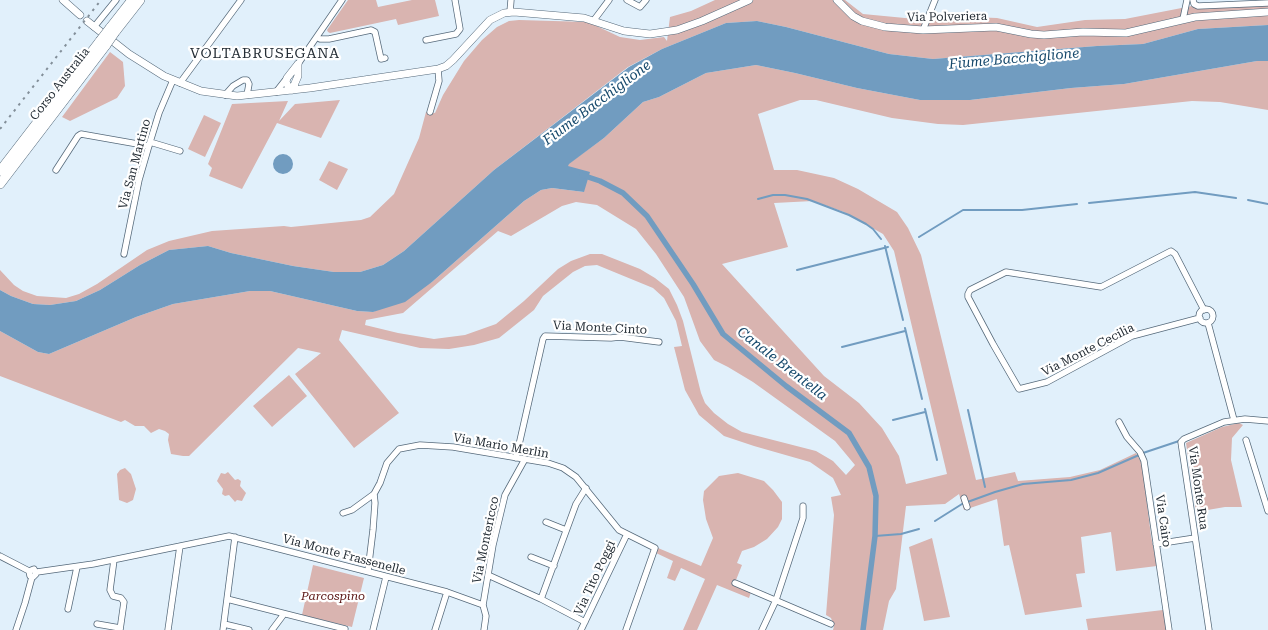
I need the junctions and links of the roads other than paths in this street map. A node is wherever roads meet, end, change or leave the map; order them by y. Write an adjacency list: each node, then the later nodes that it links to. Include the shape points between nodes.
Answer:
1 (63, 0): 20 (street)
2 (116, 0): 24 (street)
3 (132, 0): 25 (highway, Corso Australia)
4 (140, 0): 25 (highway, Corso Australia)
5 (241, 0): 35 (street, Via San Martino)
6 (342, 0): 27 (street)
7 (454, 0): 28 (street, via 460,28 456,34)
8 (511, 0): 18 (street)
9 (609, 0): 22 (street)
10 (627, 0): 11 (street, via 640,7)
11 (646, 0)
12 (749, 0): 22 (street, via 702,22 663,33 624,31)
13 (837, 0): 26 (street, Via Polveriera, via 846,11 862,21 885,27)
14 (934, 0): 26 (street)
15 (1187, 0): 21 (street)
16 (1192, 0): 17 (street, via 1198,6)
17 (1268, 3)
18 (510, 12): 22 (street); 32 (street, via 490,20 453,60)
19 (1268, 12): 21 (street, Via Polveriera)
20 (80, 15)
21 (1184, 19): 26 (street, Via Polveriera, via 1126,33 1044,35 996,27)
22 (594, 20)
23 (87, 21): 24 (street)
24 (94, 27): 35 (street, via 139,61)
25 (113, 30): 29 (highway, Corso Australia, bridge)
26 (923, 30)
27 (317, 37): 30 (street, via 329,39 371,30 375,32 381,59); 31 (street)
28 (426, 40)
29 (103, 43): 45 (highway, Corso Australia); 46 (highway, Corso Australia)
30 (385, 58)
31 (298, 64): 33 (street); 34 (street)
32 (438, 69): 36 (street); 41 (street, via 439,81)
33 (298, 76): 36 (street); 37 (street)
34 (287, 78): 37 (street); 38 (street)
35 (177, 82): 39 (street); 42 (street, Via San Martino, via 159,112)
36 (310, 88): 37 (street)
37 (291, 90): 38 (street)
38 (276, 92): 40 (street)
39 (225, 95): 40 (street); 40 (street, via 247,80)
40 (247, 95)
41 (430, 112)
42 (149, 144): 43 (street); 44 (street, via 80,134); 47 (street, Via San Martino)
43 (180, 151)
44 (56, 170)
45 (0, 171)
46 (0, 184)
47 (124, 254)
48 (1200, 318): 50 (street, Via Monte Cecilia, via 1132,336 1047,382 1019,389 968,294 1006,272 1101,287 1171,251 1204,310 1211,311 1213,316 1208,323)
49 (660, 342): 54 (street, Via Monte Cinto, via 620,337 545,336)
50 (1234, 420): 51 (street, Via Monte Rua); 67 (street, Via Monte Rua, via 1182,442)
51 (1268, 421)
52 (1119, 422): 68 (street, Via Cairo, via 1144,461)
53 (1246, 440): 61 (street)
54 (516, 458): 55 (street, Via Mario Merlin); 57 (street, Via Mario Merlin, via 453,447 420,445 399,449 387,463)
55 (525, 459): 56 (street, Via Mario Merlin, via 562,468); 77 (street, Via Montericco, via 505,495)
56 (586, 488): 64 (street); 65 (street, Via Mario Merlin)
57 (374, 494): 62 (street); 75 (street)
58 (964, 498): 60 (street)
59 (803, 506): 83 (street)
60 (967, 507)
61 (1268, 511)
62 (343, 513)
63 (546, 522): 64 (street)
64 (566, 530): 73 (street)
65 (626, 534): 87 (street, Via Tito Poggi); 101 (street, Via Mario Merlin, via 655,549)
66 (235, 537): 69 (street); 75 (street, Via Monte Frassenelle); 81 (street)
67 (1195, 538): 68 (street, Via Monte Rua); 104 (street, Via Monte Rua)
68 (1156, 544): 103 (street, Via Cairo)
69 (180, 546): 72 (street); 94 (street)
70 (0, 556): 76 (street)
71 (531, 557): 73 (street)
72 (114, 560): 74 (street); 91 (street, via 110,590 112,596 124,602)
73 (554, 566): 82 (street)
74 (77, 567): 76 (street); 85 (street)
75 (368, 572): 78 (street, Via Monte Frassenelle)
76 (30, 574): 93 (street, via 26,603)
77 (488, 574): 82 (street); 84 (street, Via Montericco)
78 (386, 577): 80 (street, Via Monte Frassenelle); 97 (street)
79 (735, 584): 83 (street)
80 (447, 592): 84 (street, Via Monte Frassenelle); 98 (street)
81 (227, 599): 86 (street); 90 (street)
82 (541, 599): 87 (street)
83 (776, 600): 89 (street); 102 (street)
84 (482, 605): 99 (street, Via Montericco, via 486,616)
85 (68, 609)
86 (284, 614): 92 (street); 96 (street)
87 (585, 622): 100 (street, Via Tito Poggi)
88 (97, 624): 91 (street)
89 (831, 624)
90 (223, 627): 95 (street)
91 (120, 629)
92 (345, 629)
93 (16, 630)
94 (168, 630)
95 (249, 630)
96 (272, 630)
97 (373, 630)
98 (435, 630)
99 (484, 630)
100 (581, 630)
101 (626, 630)
102 (762, 630)
103 (1169, 630)
104 (1210, 630)

